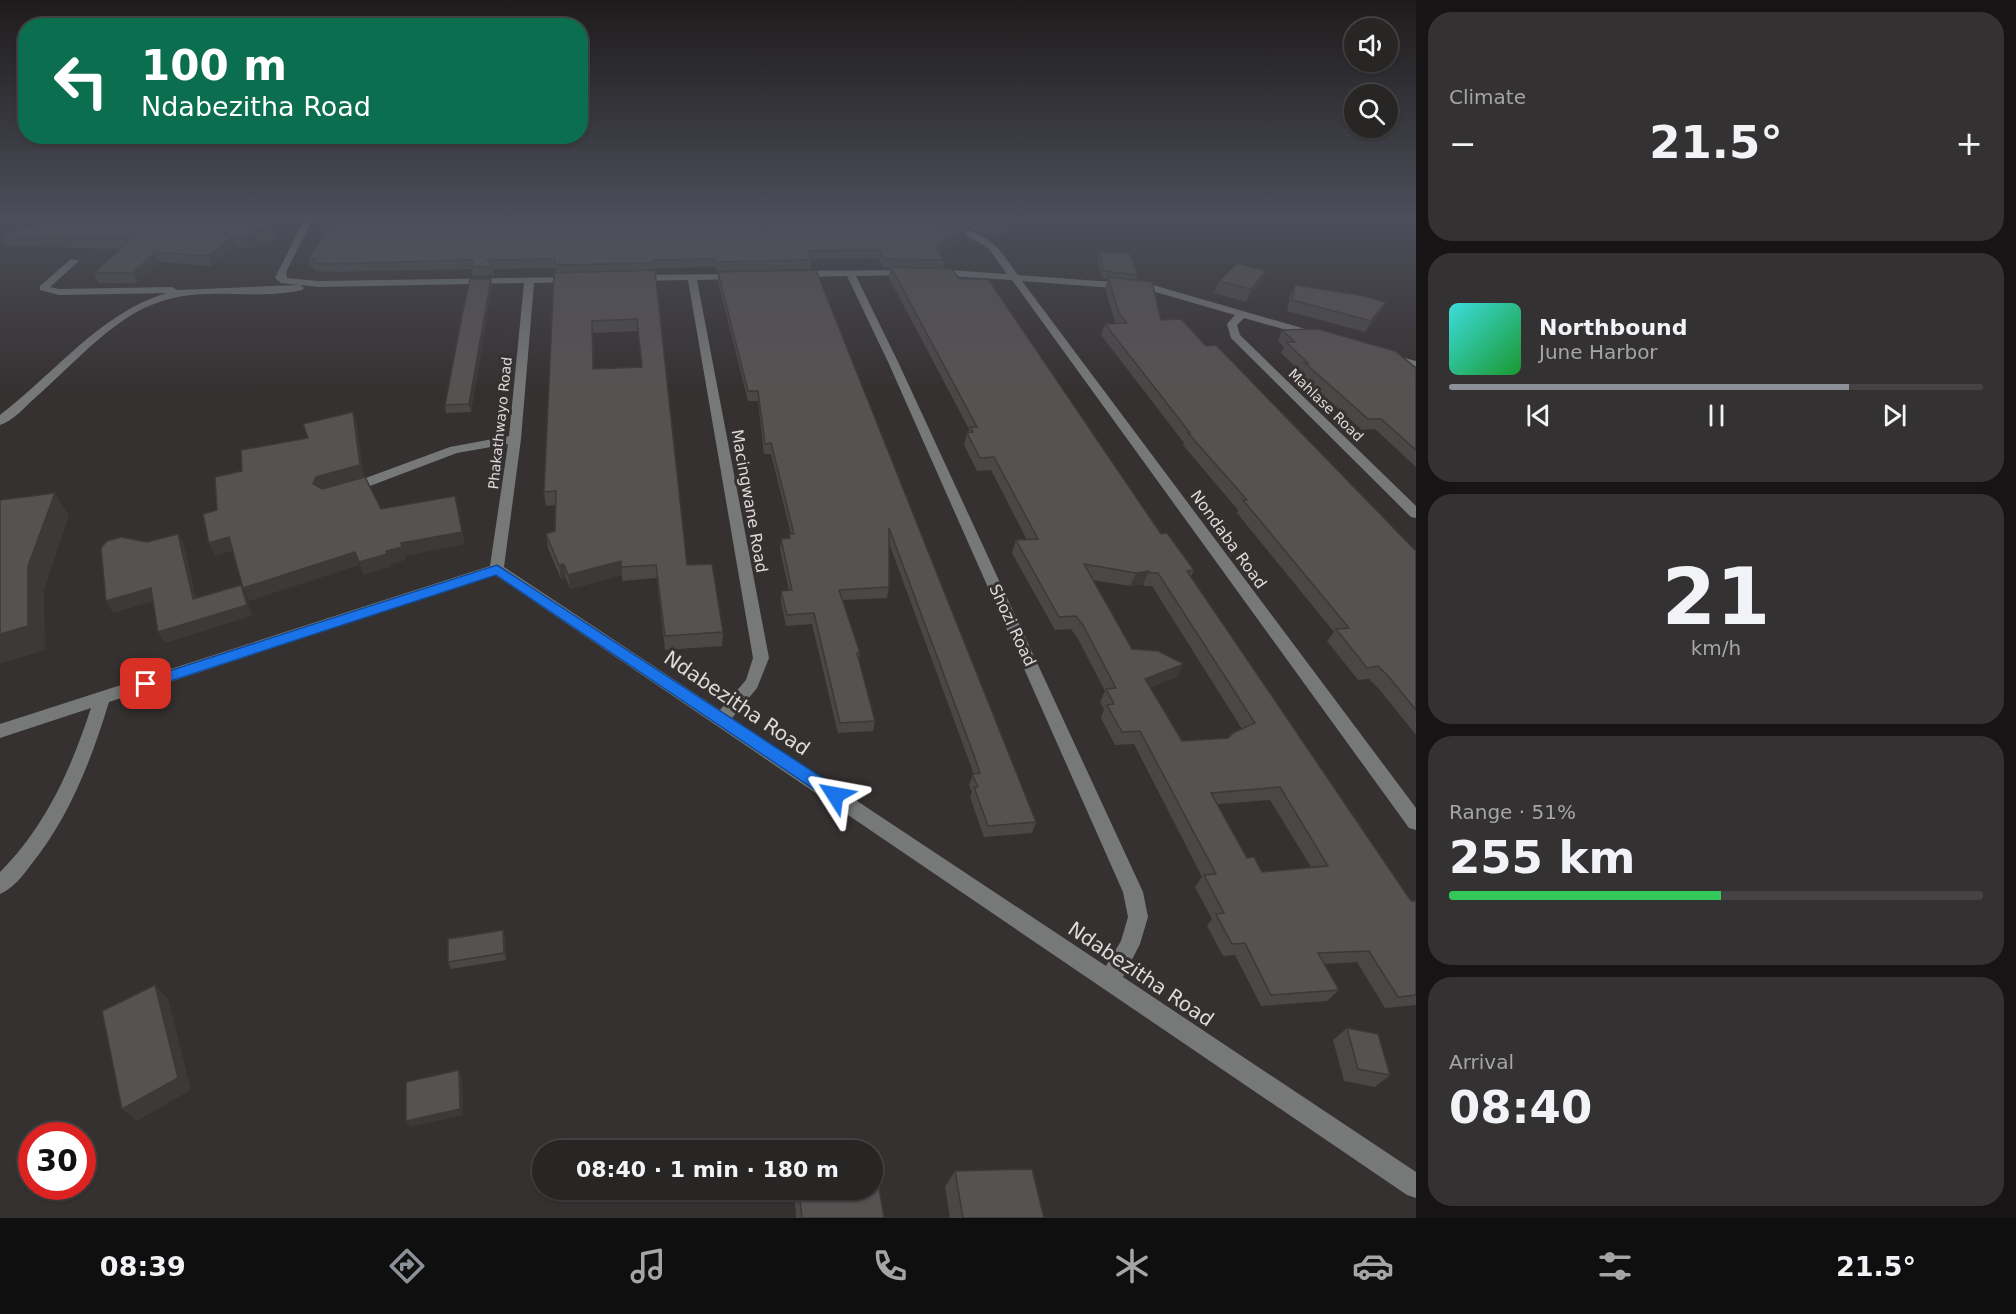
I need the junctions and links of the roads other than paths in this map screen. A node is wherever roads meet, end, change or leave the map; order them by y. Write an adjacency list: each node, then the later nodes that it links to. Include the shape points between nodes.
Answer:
1 (58, 275): 15 (street, via 43,288)
2 (281, 275): 14 (street, via 280,278 293,283)
3 (782, 275): 4 (street)
4 (787, 275)
5 (851, 275): 30 (street, Shozi Road, via 1133,891 1138,917 1130,944)
6 (965, 275): 11 (street)
7 (1011, 275): 11 (street, Nondaba Road)
8 (749, 276): 9 (street)
9 (692, 277): 10 (street); 26 (street, Macingwane Road, via 761,658 758,675 749,689)
10 (622, 278)
11 (1013, 278): 16 (street, via 1154,288); 28 (street, Nondaba Road)
12 (587, 279): 13 (street)
13 (529, 280): 14 (street); 21 (street, Phakathwayo Road)
14 (319, 284): 15 (street, via 258,291)
15 (193, 290): 20 (street, via 162,298 114,320 50,381)
16 (1242, 314): 17 (street); 23 (street, Mahlase Road, via 1232,324 1235,336)
17 (1329, 339)
18 (1383, 355): 19 (street)
19 (1416, 364)
20 (0, 421)
21 (515, 439): 22 (street, via 454,450); 24 (street, Phakathwayo Road)
22 (337, 492)
23 (1416, 514)
24 (497, 570): 25 (street); 26 (street, Ndabezitha Road)
25 (102, 698): 27 (street); 29 (street, via 89,743 55,820 28,857)
26 (721, 719): 30 (street, Ndabezitha Road)
27 (0, 731)
28 (1416, 822)
29 (0, 885)
30 (1110, 980): 31 (street, Ndabezitha Road)
31 (1416, 1186)

